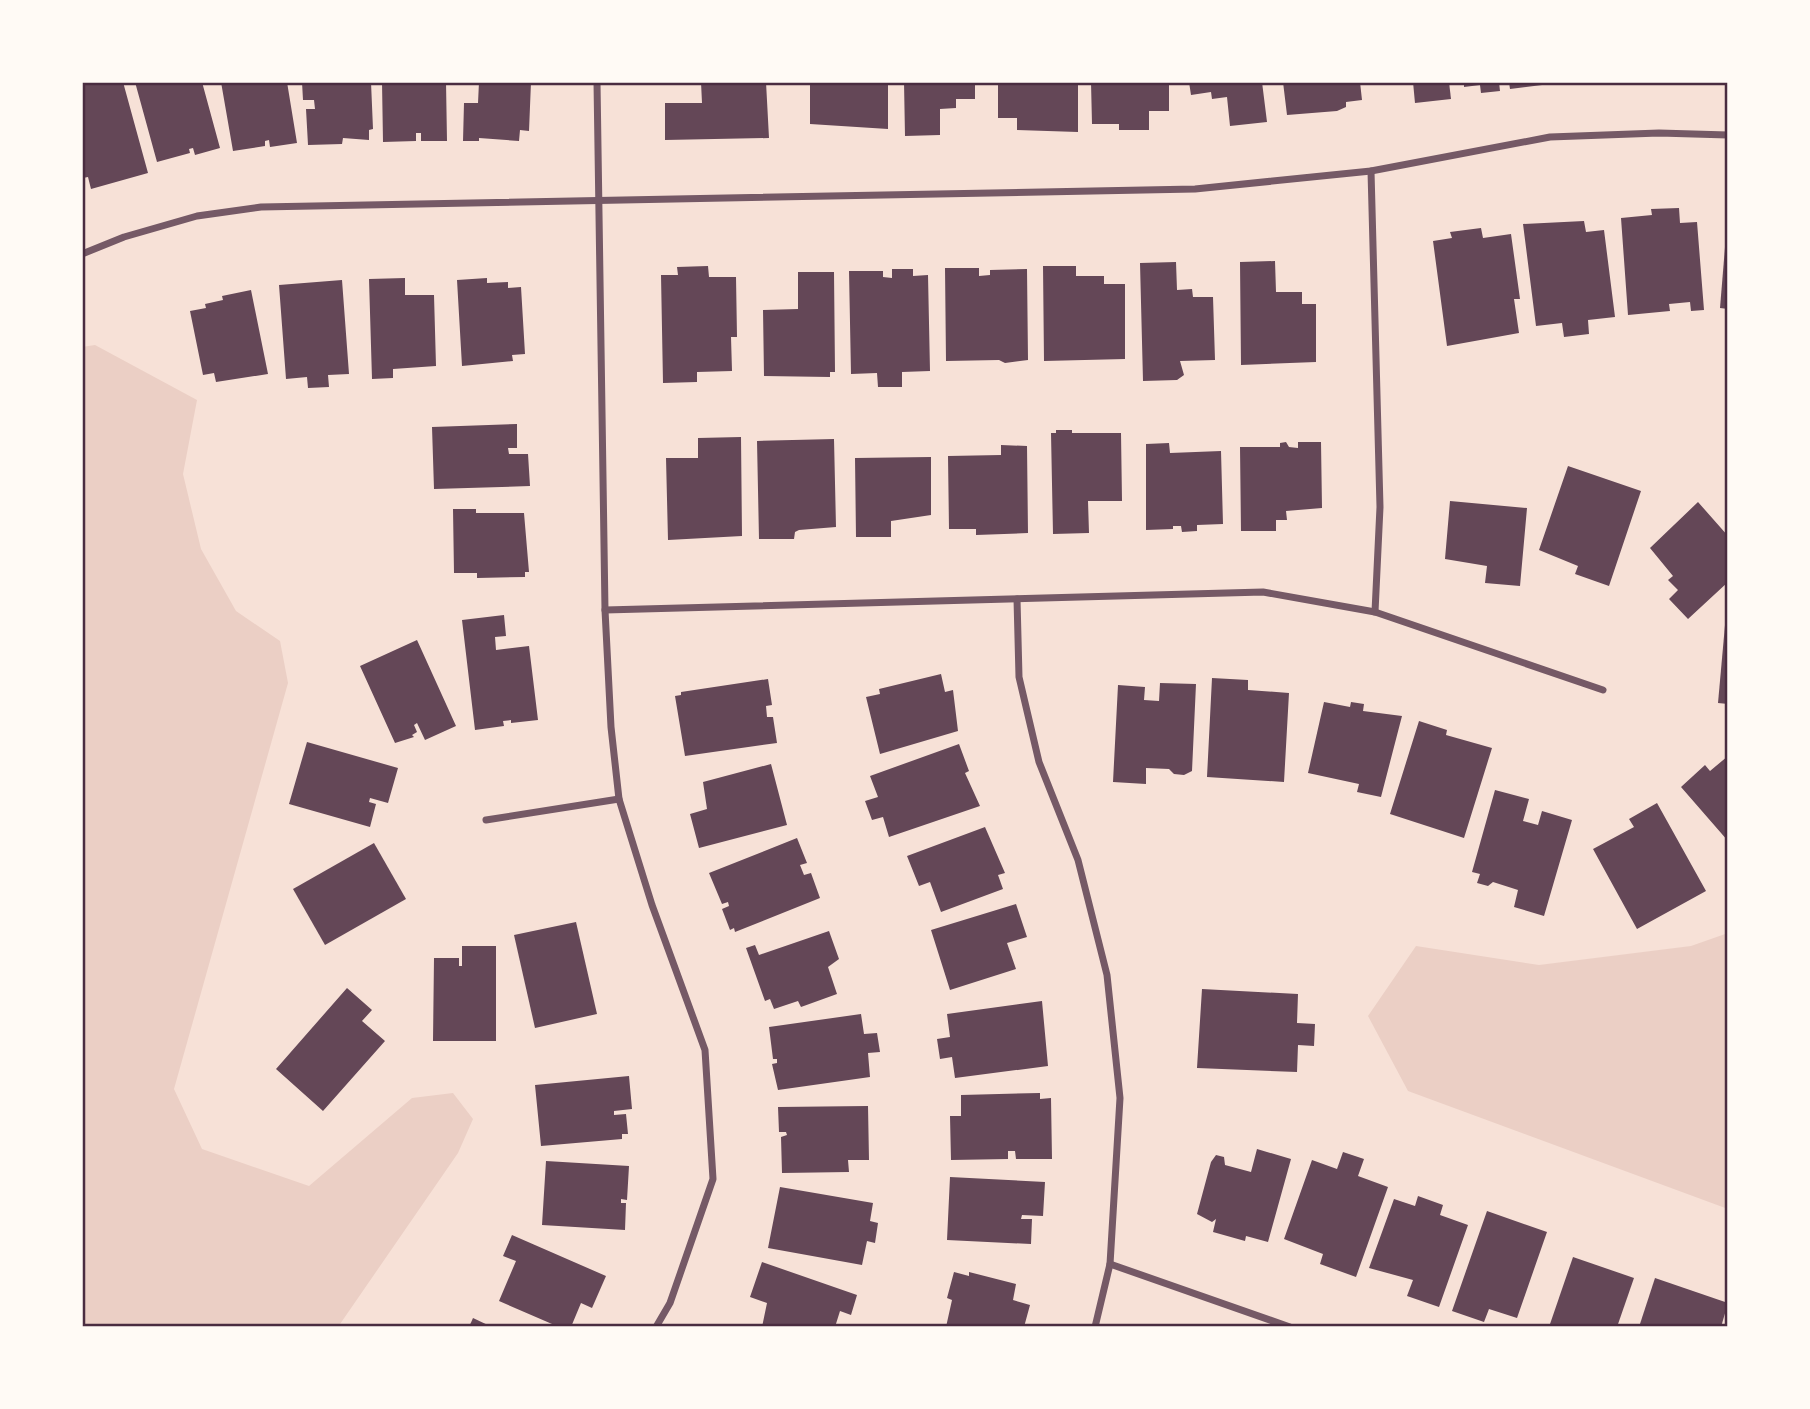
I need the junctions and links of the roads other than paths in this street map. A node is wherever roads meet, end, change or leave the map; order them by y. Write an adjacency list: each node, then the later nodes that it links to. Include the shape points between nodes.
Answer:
1 (597, 82): 4 (street)
2 (1728, 135): 3 (street, via 1550,137)
3 (1371, 171): 4 (street, via 1195,189); 8 (street, via 1380,507)
4 (597, 200): 5 (street, via 261,207 197,216); 7 (street)
5 (82, 254)
6 (1017, 599): 7 (street); 8 (street, via 1263,592); 12 (street, via 1018,677 1039,762 1078,860 1107,975 1120,1098)
7 (605, 610): 10 (street)
8 (1376, 612): 9 (street)
9 (1603, 690)
10 (619, 799): 11 (street); 13 (street, via 705,1050 713,1179 670,1303)
11 (486, 820)
12 (1110, 1264): 14 (street); 15 (street)
13 (656, 1327)
14 (1095, 1327)
15 (1290, 1327)

